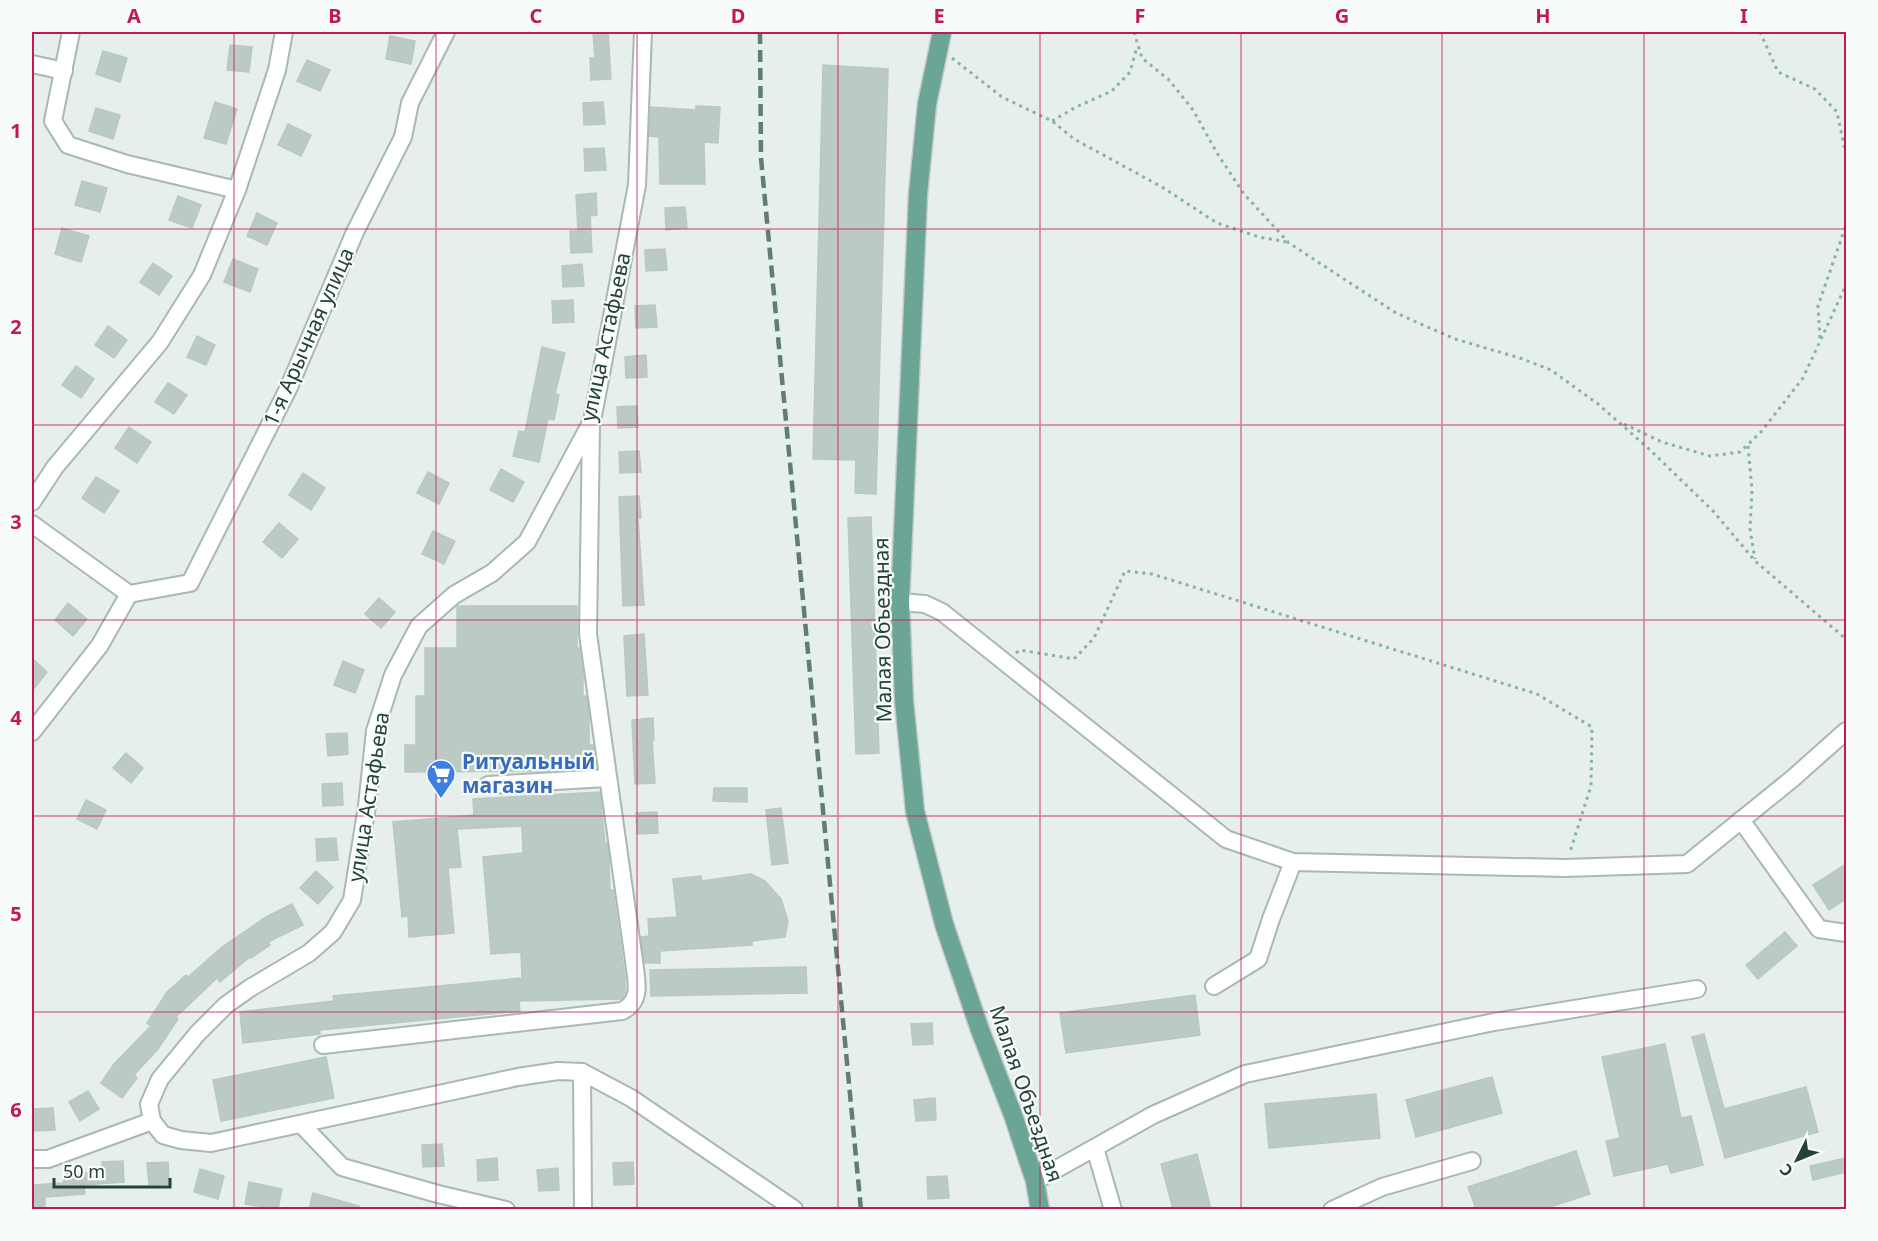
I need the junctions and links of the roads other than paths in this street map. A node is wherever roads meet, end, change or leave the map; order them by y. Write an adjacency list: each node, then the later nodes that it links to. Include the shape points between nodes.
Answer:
1 (71, 32): 7 (street)
2 (284, 32): 8 (street, via 277,70)
3 (446, 32): 12 (street, 1-я Арычная улица, via 410,104 403,137 355,232 289,387 190,583)
4 (643, 32): 9 (street, улица Астафьева, via 637,185)
5 (940, 40): 13 (main road, Малая Объездная, via 927,104 918,194)
6 (32, 64): 7 (street)
7 (64, 71): 8 (street, via 53,121 68,145 127,164)
8 (237, 190): 10 (street, via 202,275 160,342 55,467)
9 (592, 421): 16 (street, via 588,634); 25 (street, улица Астафьева, via 527,542 419,626 393,675 375,731 352,900 333,932 309,953 226,1005 197,1034 160,1079 149,1104)
10 (32, 502)
11 (32, 524): 12 (street)
12 (129, 594): 15 (street, via 100,645)
13 (900, 602): 19 (street, via 925,604 942,612 1226,839); 30 (main road, Малая Объездная, via 904,700 915,811 944,924)
14 (1846, 731): 18 (street)
15 (32, 732)
16 (607, 778): 17 (street); 23 (street, via 634,961 636,995 630,1007)
17 (488, 785)
18 (1741, 820): 19 (street, via 1687,864 1565,868); 20 (street, via 1819,929)
19 (1293, 862): 21 (street, via 1258,959)
20 (1846, 933)
21 (1214, 986)
22 (1697, 989): 27 (street, via 1494,1022 1245,1074 1153,1115)
23 (323, 1045)
24 (582, 1072): 26 (street, via 518,1077); 32 (street); 33 (street, via 631,1098)
25 (152, 1121): 26 (street, via 163,1135 211,1143); 28 (street, via 48,1159)
26 (301, 1124): 31 (street, via 342,1167)
27 (1095, 1148): 30 (street); 35 (street)
28 (32, 1159)
29 (1472, 1161): 36 (street, via 1382,1187)
30 (1035, 1181): 34 (main road, Малая Объездная)
31 (506, 1209)
32 (583, 1209)
33 (794, 1209)
34 (1040, 1209)
35 (1113, 1209)
36 (1332, 1209)

